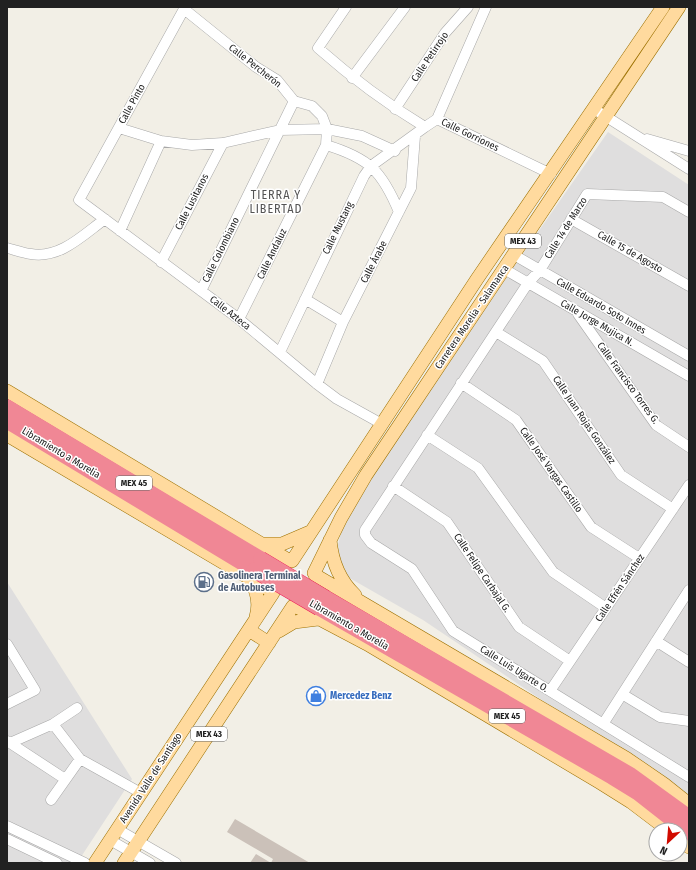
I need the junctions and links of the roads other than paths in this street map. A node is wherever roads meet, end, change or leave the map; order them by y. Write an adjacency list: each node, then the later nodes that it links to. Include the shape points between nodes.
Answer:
1 (346, 7): 8 (street, Calle Gorriones, via 318,48)
2 (405, 7): 8 (street)
3 (468, 7): 10 (street, Calle Petirrojo, via 445,33)
4 (486, 7): 13 (street)
5 (663, 7): 11 (main road, Carretera Morelia - Salamanca / MEX 43)
6 (679, 7): 12 (main road, Carretera Morelia - Salamanca / MEX 43)
7 (184, 9): 9 (street, Calle Percherón, via 256,67 277,80); 14 (street, Calle Pinto)
8 (352, 78): 10 (street, Calle Gorriones)
9 (294, 101): 16 (street, via 312,106 322,116); 17 (street, Calle Colombiano)
10 (395, 109): 15 (street, Calle Gorriones)
11 (594, 109): 12 (street); 27 (main road, Carretera Morelia - Salamanca / MEX 43)
12 (606, 117): 19 (street); 35 (main road, Carretera Morelia - Salamanca / MEX 43)
13 (437, 119): 15 (street, Calle Gorriones); 27 (street, Calle Gorriones)
14 (119, 128): 20 (street); 28 (street, Calle Pinto)
15 (425, 128): 18 (street, Calle Mustang)
16 (327, 129): 17 (street); 22 (street); 23 (street, via 362,136)
17 (280, 130): 21 (street); 42 (street, Calle Colombiano)
18 (415, 136): 23 (street, Calle Mustang); 29 (street, Calle Árabe, via 411,188)
19 (634, 136): 24 (street); 26 (street)
20 (161, 141): 21 (street, via 192,145); 33 (street)
21 (222, 143): 36 (street, Calle Lusitanos)
22 (326, 145): 25 (street, via 350,152); 45 (street, Calle Andaluz)
23 (395, 150): 25 (street, Calle Mustang)
24 (689, 151)
25 (371, 166): 29 (street, via 389,187); 43 (street, Calle Mustang)
26 (689, 169)
27 (551, 174): 39 (main road, Carretera Morelia - Salamanca / MEX 43)
28 (79, 200): 31 (street, Calle Azteca)
29 (399, 212): 46 (street, Calle Árabe)
30 (689, 212): 32 (street, Calle 14 de Marzo, via 663,197 587,194)
31 (105, 219): 33 (street, Calle Azteca); 34 (street, via 62,250 32,255)
32 (571, 219): 38 (street, Calle 14 de Marzo); 41 (street, Calle 15 de Agosto)
33 (120, 231): 36 (street, Calle Azteca)
34 (7, 248)
35 (514, 255): 37 (main road, Carretera Morelia - Salamanca / MEX 43); 38 (street, Calle Eduardo Soto Innes); 39 (main road)
36 (161, 262): 42 (street, Calle Azteca)
37 (504, 269): 40 (street, Calle Jorge Mujica N.); 65 (main road, Carretera Morelia - Salamanca / MEX 43, via 366,475)
38 (540, 270): 40 (street, Calle 14 de Marzo); 49 (street, Calle Eduardo Soto Innes)
39 (477, 279): 56 (main road, Carretera Morelia - Salamanca / MEX 43)
40 (528, 283): 44 (street, Calle Jorge Mujica N.); 47 (street, Calle 14 de Marzo)
41 (689, 286)
42 (201, 291): 45 (street, Calle Azteca)
43 (305, 299): 46 (street); 48 (street, Calle Mustang)
44 (576, 311): 50 (street, Calle Jorge Mujica N.); 59 (street, Calle Francisco Torres G., via 656,425)
45 (239, 319): 48 (street, Calle Azteca)
46 (343, 322): 51 (street, Calle Árabe)
47 (496, 332): 52 (street, Calle 14 de Marzo); 62 (street, Calle Juan Rojas González, via 543,361 621,476)
48 (280, 352): 51 (street, Calle Azteca)
49 (689, 356)
50 (689, 376)
51 (317, 384): 56 (street, Calle Azteca, via 337,399)
52 (461, 384): 57 (street, Calle 14 de Marzo); 67 (street, Calle José Vargas Castillo, via 516,420 591,527)
53 (7, 391): 66 (main road)
54 (7, 407): 69 (highway, Libramiento a Morelia / MEX 45)
55 (7, 421): 69 (highway, Libramiento a Morelia / MEX 45)
56 (382, 424): 63 (main road, Carretera Morelia - Salamanca / MEX 43)
57 (427, 435): 61 (street, Calle 14 de Marzo); 75 (street, via 478,468 552,572)
58 (7, 436): 69 (main road)
59 (689, 447)
60 (689, 485): 62 (street, Calle Efrén Sánchez)
61 (393, 486): 64 (street, Calle 14 de Marzo, via 367,525); 81 (street, Calle Felipe Carbajal G., via 447,522 519,627)
62 (673, 509): 67 (street, Calle Efrén Sánchez)
63 (312, 531): 66 (main road, via 282,544 266,545); 68 (main road, Carretera Morelia - Salamanca / MEX 43)
64 (366, 535): 83 (street, Calle Luis Ugarte O., via 371,543 412,569 454,632)
65 (330, 540): 70 (main road, Carretera Morelia - Salamanca / MEX 43); 76 (main road, via 334,561 342,580 350,591)
66 (259, 542): 68 (main road)
67 (639, 558): 75 (street, Calle Efrén Sánchez)
68 (291, 561): 70 (main road, via 304,563); 72 (main road, MEX 43, via 281,564 275,570 271,579)
69 (254, 569): 72 (main road); 74 (highway, Libramiento a Morelia / MEX 45, bridge); 77 (main road, via 258,607)
70 (315, 574): 73 (main road, MEX 43, via 316,588 313,596 304,604); 76 (main road)
71 (689, 590): 79 (street)
72 (273, 593): 73 (main road, via 282,602); 77 (main road, Avenida Valle de Santiago / MEX 43)
73 (294, 606): 74 (main road); 78 (main road, MEX 43)
74 (322, 608): 78 (main road, via 311,618 294,622); 97 (highway, Libramiento a Morelia / MEX 45, via 631,775); 98 (main road, via 367,644 599,782); 100 (highway, Libramiento a Morelia / MEX 45, via 612,777 638,793)
75 (606, 608): 81 (street, Calle Efrén Sánchez)
76 (372, 609): 96 (main road, via 626,758)
77 (251, 626): 78 (main road); 94 (main road, Avenida Valle de Santiago / MEX 43)
78 (271, 640): 103 (main road, MEX 43)
79 (656, 641): 82 (street); 84 (street)
80 (7, 644): 85 (street, via 35,690)
81 (570, 661): 83 (street, Calle Efrén Sánchez)
82 (689, 662)
83 (550, 691): 89 (street, Calle Luis Ugarte O.)
84 (622, 694): 87 (street, via 660,717); 89 (street)
85 (7, 704)
86 (76, 708): 88 (street)
87 (689, 721)
88 (53, 724): 90 (street); 91 (street)
89 (603, 724): 92 (street, Calle Luis Ugarte O.)
90 (9, 742): 93 (street)
91 (80, 759): 93 (street); 94 (street)
92 (689, 777)
93 (66, 779): 95 (street)
94 (141, 793): 101 (main road, Avenida Valle de Santiago / MEX 43)
95 (51, 800)
96 (689, 804)
97 (689, 817)
98 (657, 822)
99 (7, 826): 105 (street)
100 (689, 833)
101 (113, 835): 103 (street); 106 (main road, Avenida Valle de Santiago / MEX 43)
102 (7, 839): 104 (street)
103 (131, 852): 107 (street); 108 (street)
104 (57, 863)
105 (85, 863)
106 (95, 863)
107 (150, 863)
108 (176, 863)

